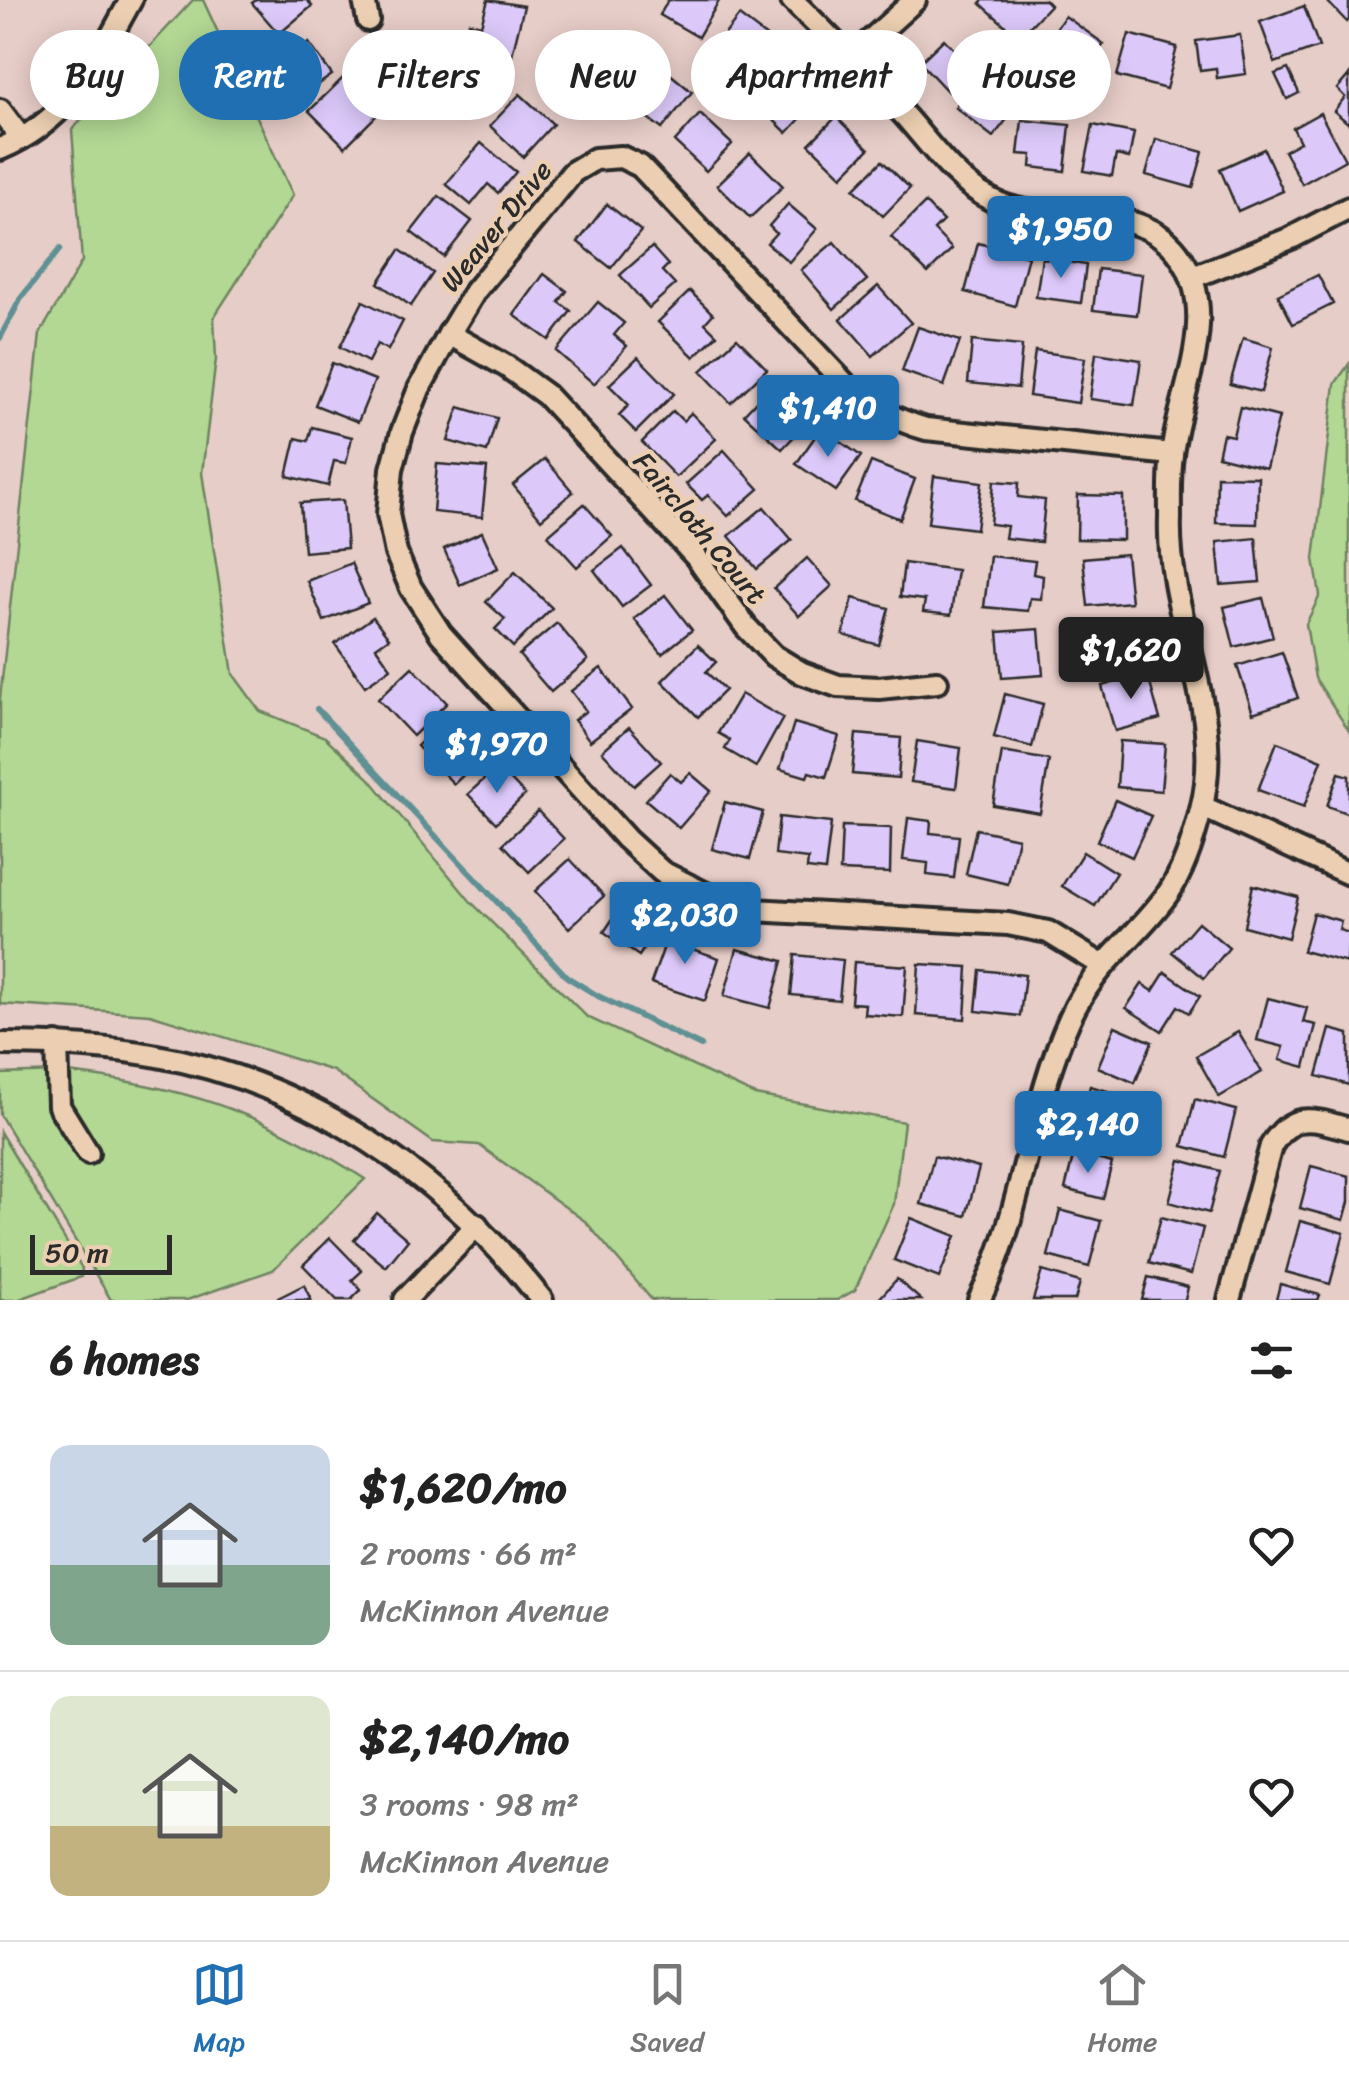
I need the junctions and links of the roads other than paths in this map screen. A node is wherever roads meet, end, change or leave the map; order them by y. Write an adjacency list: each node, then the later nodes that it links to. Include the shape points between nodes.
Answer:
1 (132, 0): 8 (street, via 86,81 60,112)
2 (792, 0): 4 (street)
3 (915, 0): 5 (street)
4 (823, 30)
5 (882, 30)
6 (0, 110): 8 (street)
7 (908, 120): 11 (street, via 990,200 1023,211 1115,220 1157,234)
8 (21, 138): 9 (street)
9 (0, 148)
10 (1349, 208): 11 (street)
11 (1192, 276): 13 (street, via 1197,336)
12 (448, 334): 13 (street, Weaver Drive, via 572,172 594,158 621,158 640,166 870,406 926,428); 14 (street, Faircloth Court, via 546,395 696,557 774,656 838,686); 17 (street, Weaver Drive, via 419,389 392,469 388,514 396,553 441,634 626,839 662,872 753,910 1008,924 1048,932)
13 (1172, 454): 15 (street, via 1169,530 1177,598 1206,713 1210,760)
14 (937, 682)
15 (1202, 807): 16 (street); 17 (street, via 1190,852 1169,892)
16 (1349, 874)
17 (1102, 965): 25 (street, via 1050,1069 1009,1222)
18 (0, 1044): 19 (street)
19 (57, 1044): 21 (street, via 60,1106); 22 (street, via 154,1055 298,1101 385,1150)
20 (1349, 1129): 26 (street, via 1295,1121 1270,1146)
21 (88, 1153)
22 (477, 1225): 23 (street); 24 (street)
23 (405, 1300)
24 (542, 1300)
25 (980, 1300)
26 (1230, 1300)

